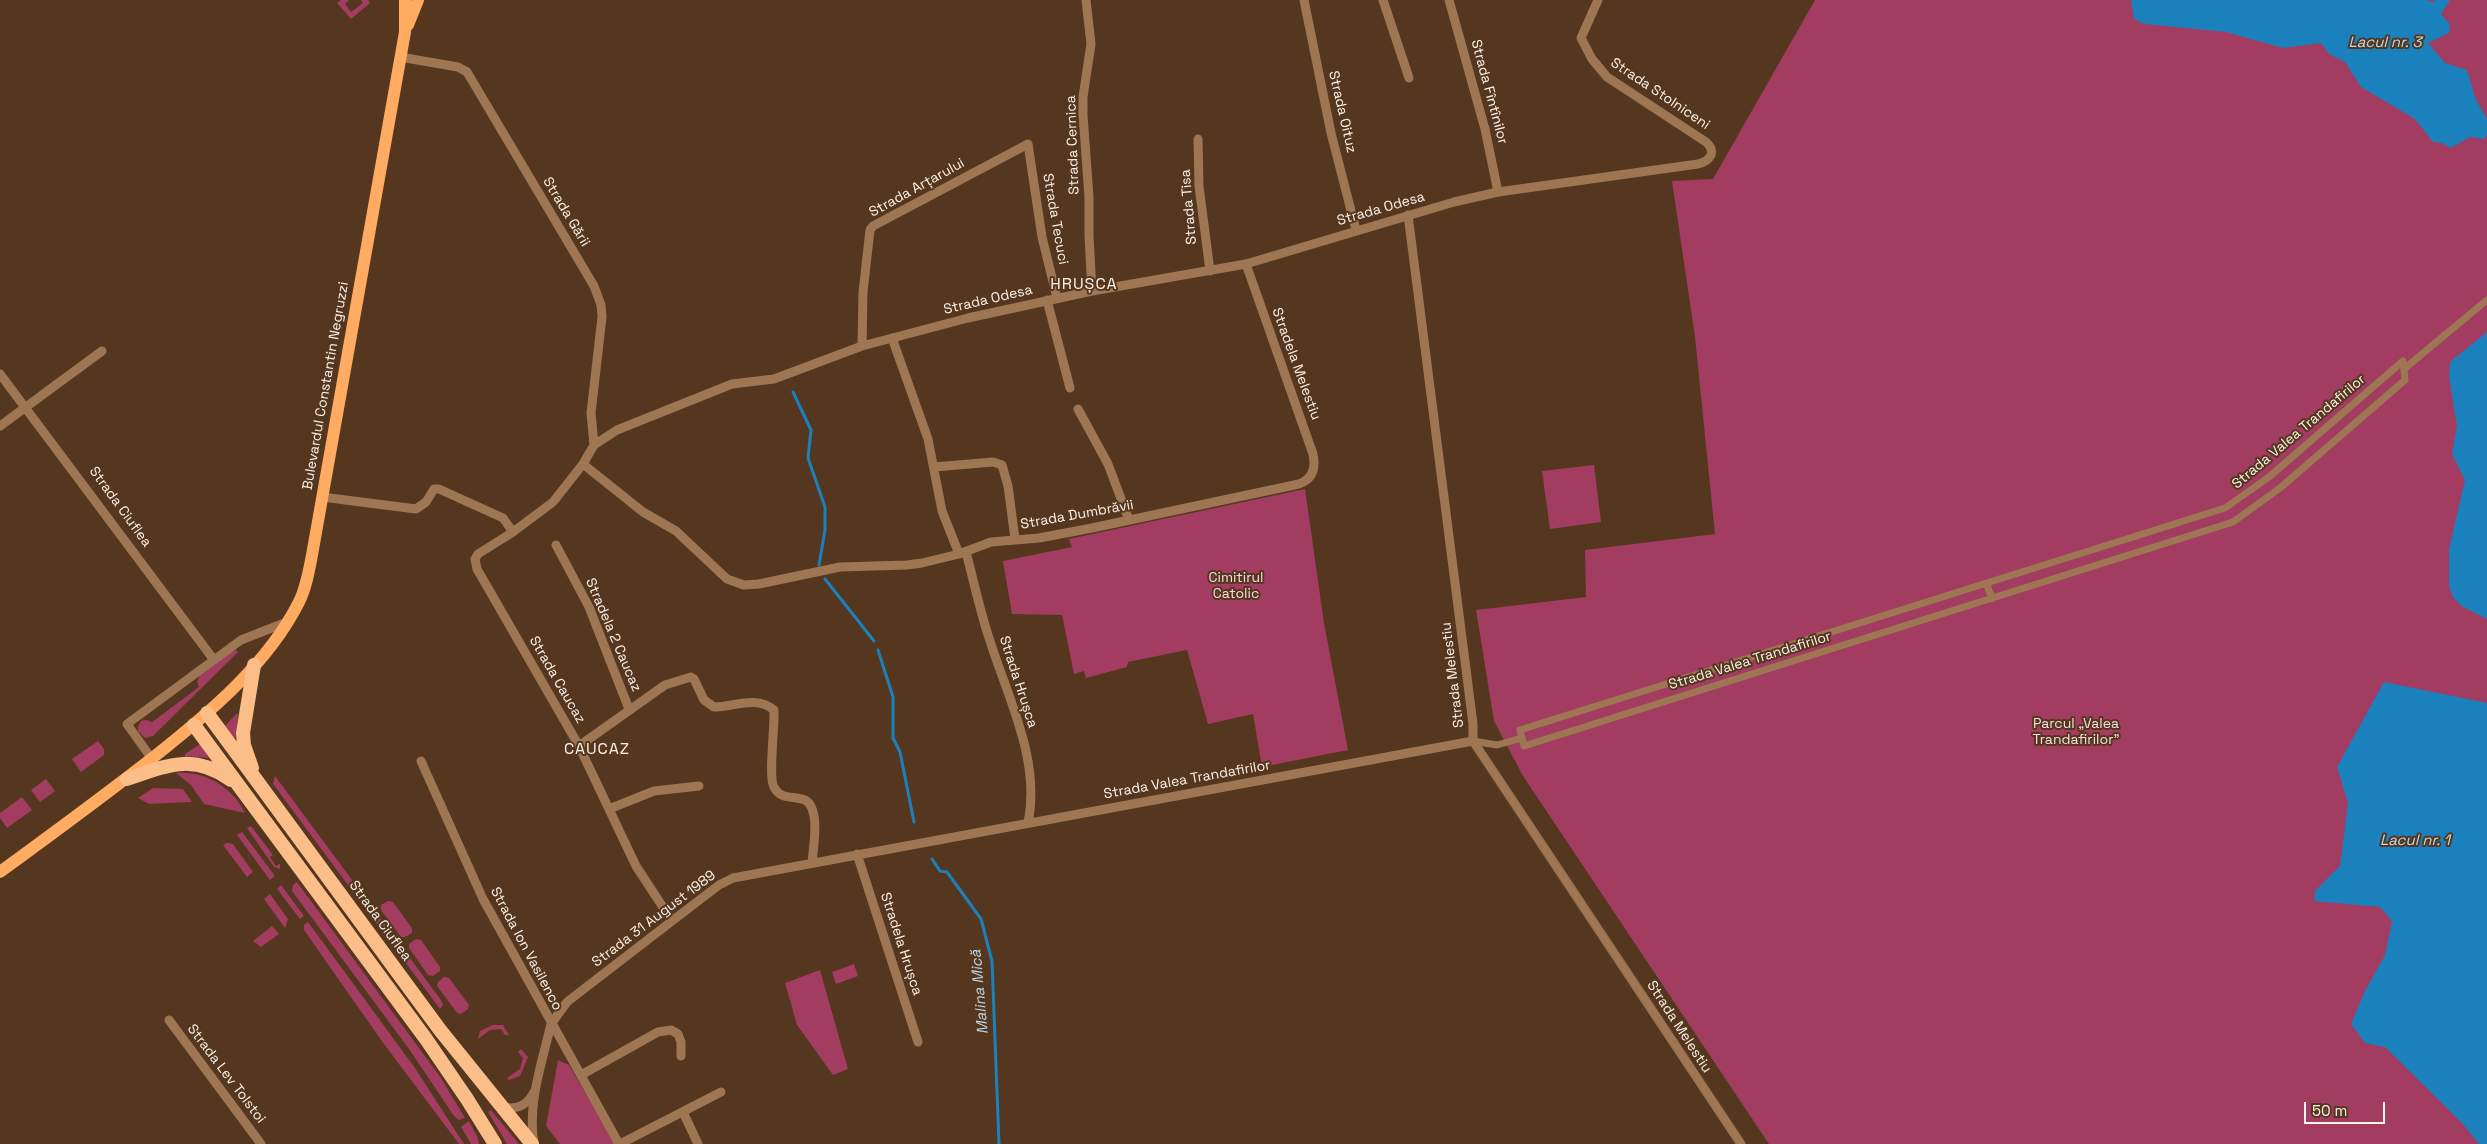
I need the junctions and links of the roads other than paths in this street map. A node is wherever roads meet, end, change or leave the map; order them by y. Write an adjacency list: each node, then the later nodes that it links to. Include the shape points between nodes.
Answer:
1 (404, 0): 8 (main road, Bulevardul Constantin Negruzzi)
2 (418, 0): 8 (main road, Bulevardul Constantin Negruzzi)
3 (1086, 0): 19 (street, Strada Cernica, via 1091,44 1083,115)
4 (1304, 0): 16 (street, Strada Oituz, via 1331,133)
5 (1383, 0): 10 (street)
6 (1449, 0): 14 (street, Strada Fîntînilor, via 1486,130)
7 (1598, 0): 13 (street, Strada Stolniceni, via 1581,38 1597,67 1607,77 1706,142 1712,147)
8 (405, 32): 9 (main road, Bulevardul Constantin Negruzzi)
9 (400, 57): 32 (street, Strada Gării, via 458,67 467,72 594,286 602,305 602,318 591,414); 36 (main road, Bulevardul Constantin Negruzzi)
10 (1409, 78)
11 (1198, 140): 18 (street, Strada Tisa, via 1199,186)
12 (1028, 144): 20 (street, Strada Tecuci, via 1042,237); 24 (street, Strada Arțarului, via 873,226 863,292)
13 (1711, 157): 14 (street, Strada Odesa, via 1698,164)
14 (1498, 192): 15 (street, Strada Odesa)
15 (1408, 215): 16 (street, Strada Odesa); 54 (street, Strada Melestiu)
16 (1356, 230): 17 (street, Strada Odesa)
17 (1246, 264): 18 (street, Strada Odesa); 35 (street, Stradela Melestiu, via 1313,454)
18 (1210, 271): 19 (street, Strada Odesa)
19 (1092, 290): 20 (street, Strada Odesa)
20 (1057, 298): 21 (street, Strada Odesa)
21 (1047, 300): 23 (street, Strada Odesa); 28 (street)
22 (2487, 300): 26 (street, Strada Valea Trandafirilor)
23 (892, 338): 24 (street, Strada Odesa); 34 (street, Strada Hrușca, via 928,439)
24 (862, 346): 32 (street, Strada Odesa, via 774,379 732,384 618,430)
25 (102, 352): 29 (street)
26 (2404, 369): 38 (street, Strada Valea Trandafirilor, via 2403,361 2238,501); 41 (street, Strada Valea Trandafirilor, via 2405,380 2253,510 2234,522)
27 (0, 374): 29 (street, Strada Ciuflea)
28 (1070, 388)
29 (25, 407): 31 (street); 48 (street, Strada Ciuflea)
30 (1078, 409): 37 (street, via 1112,473)
31 (0, 426)
32 (594, 446): 33 (street, Strada Odesa)
33 (583, 464): 39 (street, Strada Odesa, via 553,502); 43 (street, Strada Dumbrăvii, via 643,512 676,531 727,580 744,585 858,566 907,565)
34 (934, 467): 40 (street, via 993,462 1002,465); 43 (street, Strada Hrușca, via 942,510)
35 (1313, 474): 37 (street, Strada Dumbrăvii, via 1299,484)
36 (322, 497): 39 (street, via 416,509 426,502 434,489 439,489 502,518); 47 (main road, Bulevardul Constantin Negruzzi, via 304,591)
37 (1129, 520): 40 (street, Strada Dumbrăvii, via 1057,535)
38 (2172, 527): 41 (street); 45 (street, Strada Valea Trandafirilor)
39 (513, 532): 44 (street, Strada Odesa)
40 (1015, 539): 43 (street, Strada Dumbrăvii, via 991,542)
41 (2175, 541): 46 (street, Strada Valea Trandafirilor)
42 (556, 545): 50 (street, Stradela 2 Caucaz, via 589,607)
43 (963, 553): 63 (street, Strada Hrușca, via 1017,720 1028,765 1032,792)
44 (475, 559): 55 (street, Strada Caucaz, via 477,569)
45 (1987, 585): 46 (street); 53 (street, Strada Valea Trandafirilor, via 1520,730)
46 (1992, 599): 53 (street, Strada Valea Trandafirilor, via 1524,746)
47 (287, 622): 48 (street, via 241,640); 49 (main road, Bulevardul Constantin Negruzzi)
48 (214, 660): 56 (street, via 127,724)
49 (254, 665): 51 (main road, Bulevardul Constantin Negruzzi); 58 (highway, via 243,733)
50 (629, 709): 55 (street); 65 (street, via 665,684 691,677 711,706 769,705 774,710 775,728 771,780 778,794 810,804 815,831)
51 (207, 714): 52 (main road, Bulevardul Constantin Negruzzi); 58 (highway, Strada Ciuflea)
52 (194, 725): 56 (main road, Bulevardul Constantin Negruzzi); 61 (highway)
53 (1522, 738): 54 (street, Strada Valea Trandafirilor, via 1497,746)
54 (1473, 740): 63 (street, Strada Valea Trandafirilor); 82 (street, Strada Melestiu)
55 (579, 746): 62 (street, Strada Caucaz)
56 (152, 758): 59 (main road, Bulevardul Constantin Negruzzi)
57 (421, 761): 69 (street, Strada Ion Vasilenco, via 483,898)
58 (255, 778): 75 (highway, Strada Ciuflea, via 440,1030)
59 (127, 779): 61 (highway, via 163,767 187,764 212,768); 66 (main road, Bulevardul Constantin Negruzzi)
60 (699, 786): 62 (street, via 654,792)
61 (242, 788): 78 (highway, via 426,1039)
62 (609, 809): 67 (street, Strada Caucaz, via 636,866)
63 (1028, 823): 64 (street, Strada Valea Trandafirilor)
64 (857, 854): 65 (street, Strada 31 August 1989); 70 (street, Stradela Hrușca)
65 (812, 863): 67 (street, Strada 31 August 1989, via 733,878)
66 (0, 872)
67 (672, 921): 69 (street, Strada 31 August 1989, via 567,1002)
68 (169, 1020): 77 (street, Strada Lev Tolstoi)
69 (550, 1024): 72 (street, Strada Ion Vasilenco); 73 (street, Strada 31 August 1989)
70 (918, 1042)
71 (680, 1056): 72 (street, via 678,1034 667,1029)
72 (581, 1074): 80 (street, Strada Ion Vasilenco)
73 (536, 1089): 75 (street, via 522,1106); 79 (street, Strada 31 August 1989)
74 (721, 1092): 76 (street)
75 (501, 1107): 79 (highway, Strada Ciuflea)
76 (683, 1112): 80 (street); 81 (street)
77 (261, 1144)
78 (495, 1144)
79 (533, 1144)
80 (620, 1144)
81 (698, 1144)
82 (1742, 1144)

